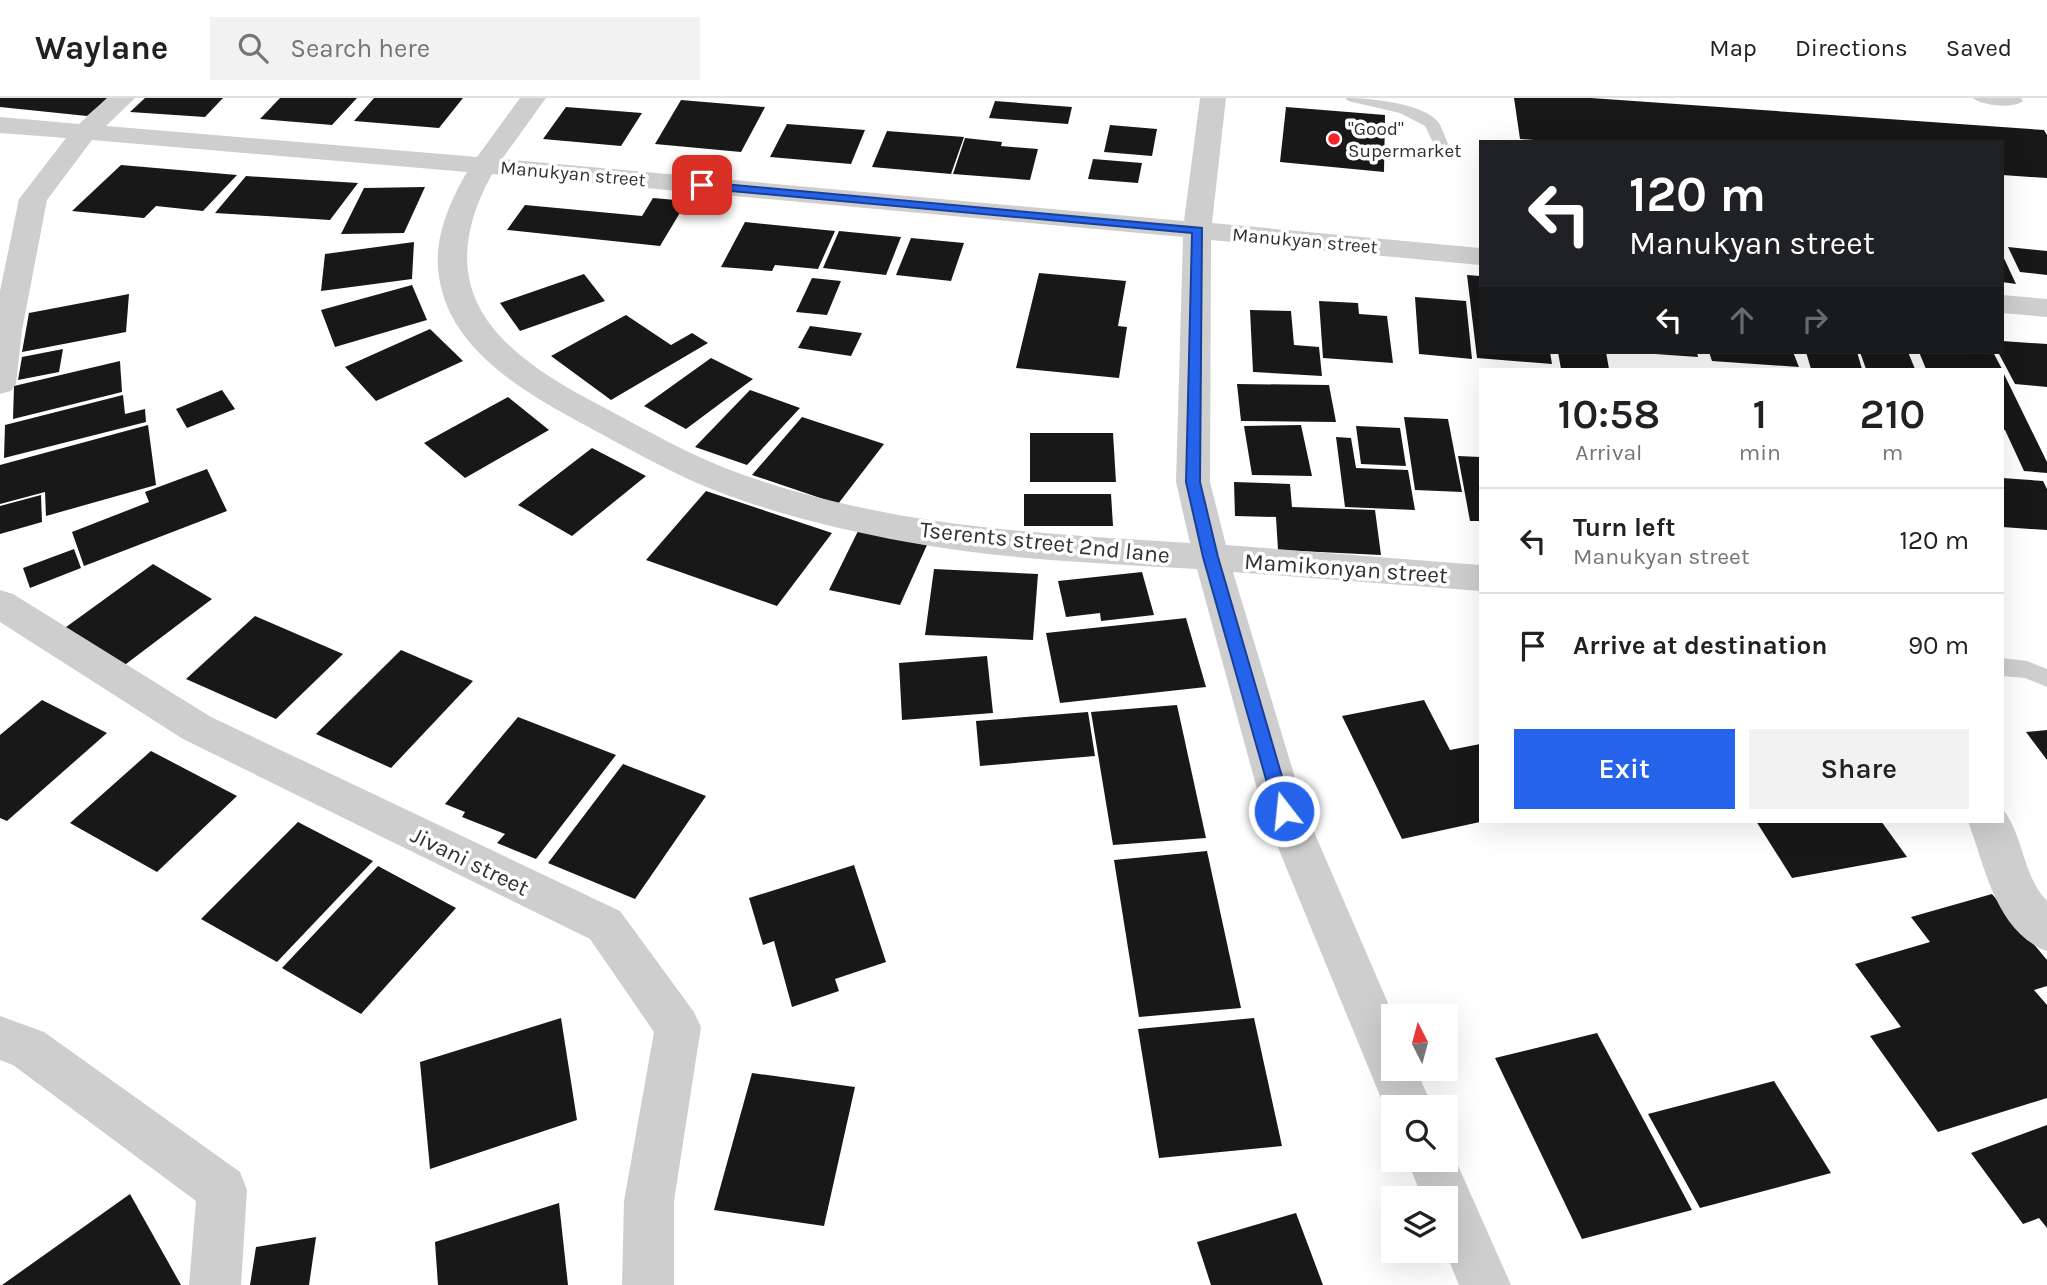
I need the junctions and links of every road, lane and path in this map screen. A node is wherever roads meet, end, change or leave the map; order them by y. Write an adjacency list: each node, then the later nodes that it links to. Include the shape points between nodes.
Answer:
1 (122, 98): 8 (street)
2 (533, 98): 10 (street, Tserents street 2nd lane)
3 (1213, 98): 11 (street)
4 (1353, 98): 9 (lane, via 1405,110 1431,123)
5 (1980, 98): 6 (lane)
6 (2014, 98)
7 (0, 125): 8 (street, Manukyan street)
8 (84, 133): 10 (street, Manukyan street); 15 (street, via 33,199)
9 (1442, 148)
10 (482, 165): 11 (street, Manukyan street); 16 (street, Tserents street 2nd lane, via 462,207 452,250 457,292 480,334 516,370 569,403 744,488 840,515 934,534 1032,546)
11 (1198, 230): 12 (street, Manukyan street); 16 (street, via 1193,482)
12 (1479, 256)
13 (2004, 304): 14 (street)
14 (2047, 308)
15 (0, 384)
16 (1210, 557): 17 (street, Mamikonyan street); 24 (street, via 1284,811)
17 (1479, 578)
18 (0, 604): 27 (street, Jivani street, via 197,728 605,926 678,1027 649,1201)
19 (2004, 667): 20 (lane)
20 (2047, 678)
21 (1990, 823): 22 (street, via 2018,900)
22 (2047, 931)
23 (0, 1038): 26 (street, via 28,1048 222,1190)
24 (1404, 1095)
25 (1436, 1172): 28 (street)
26 (215, 1285)
27 (648, 1285)
28 (1485, 1285)

